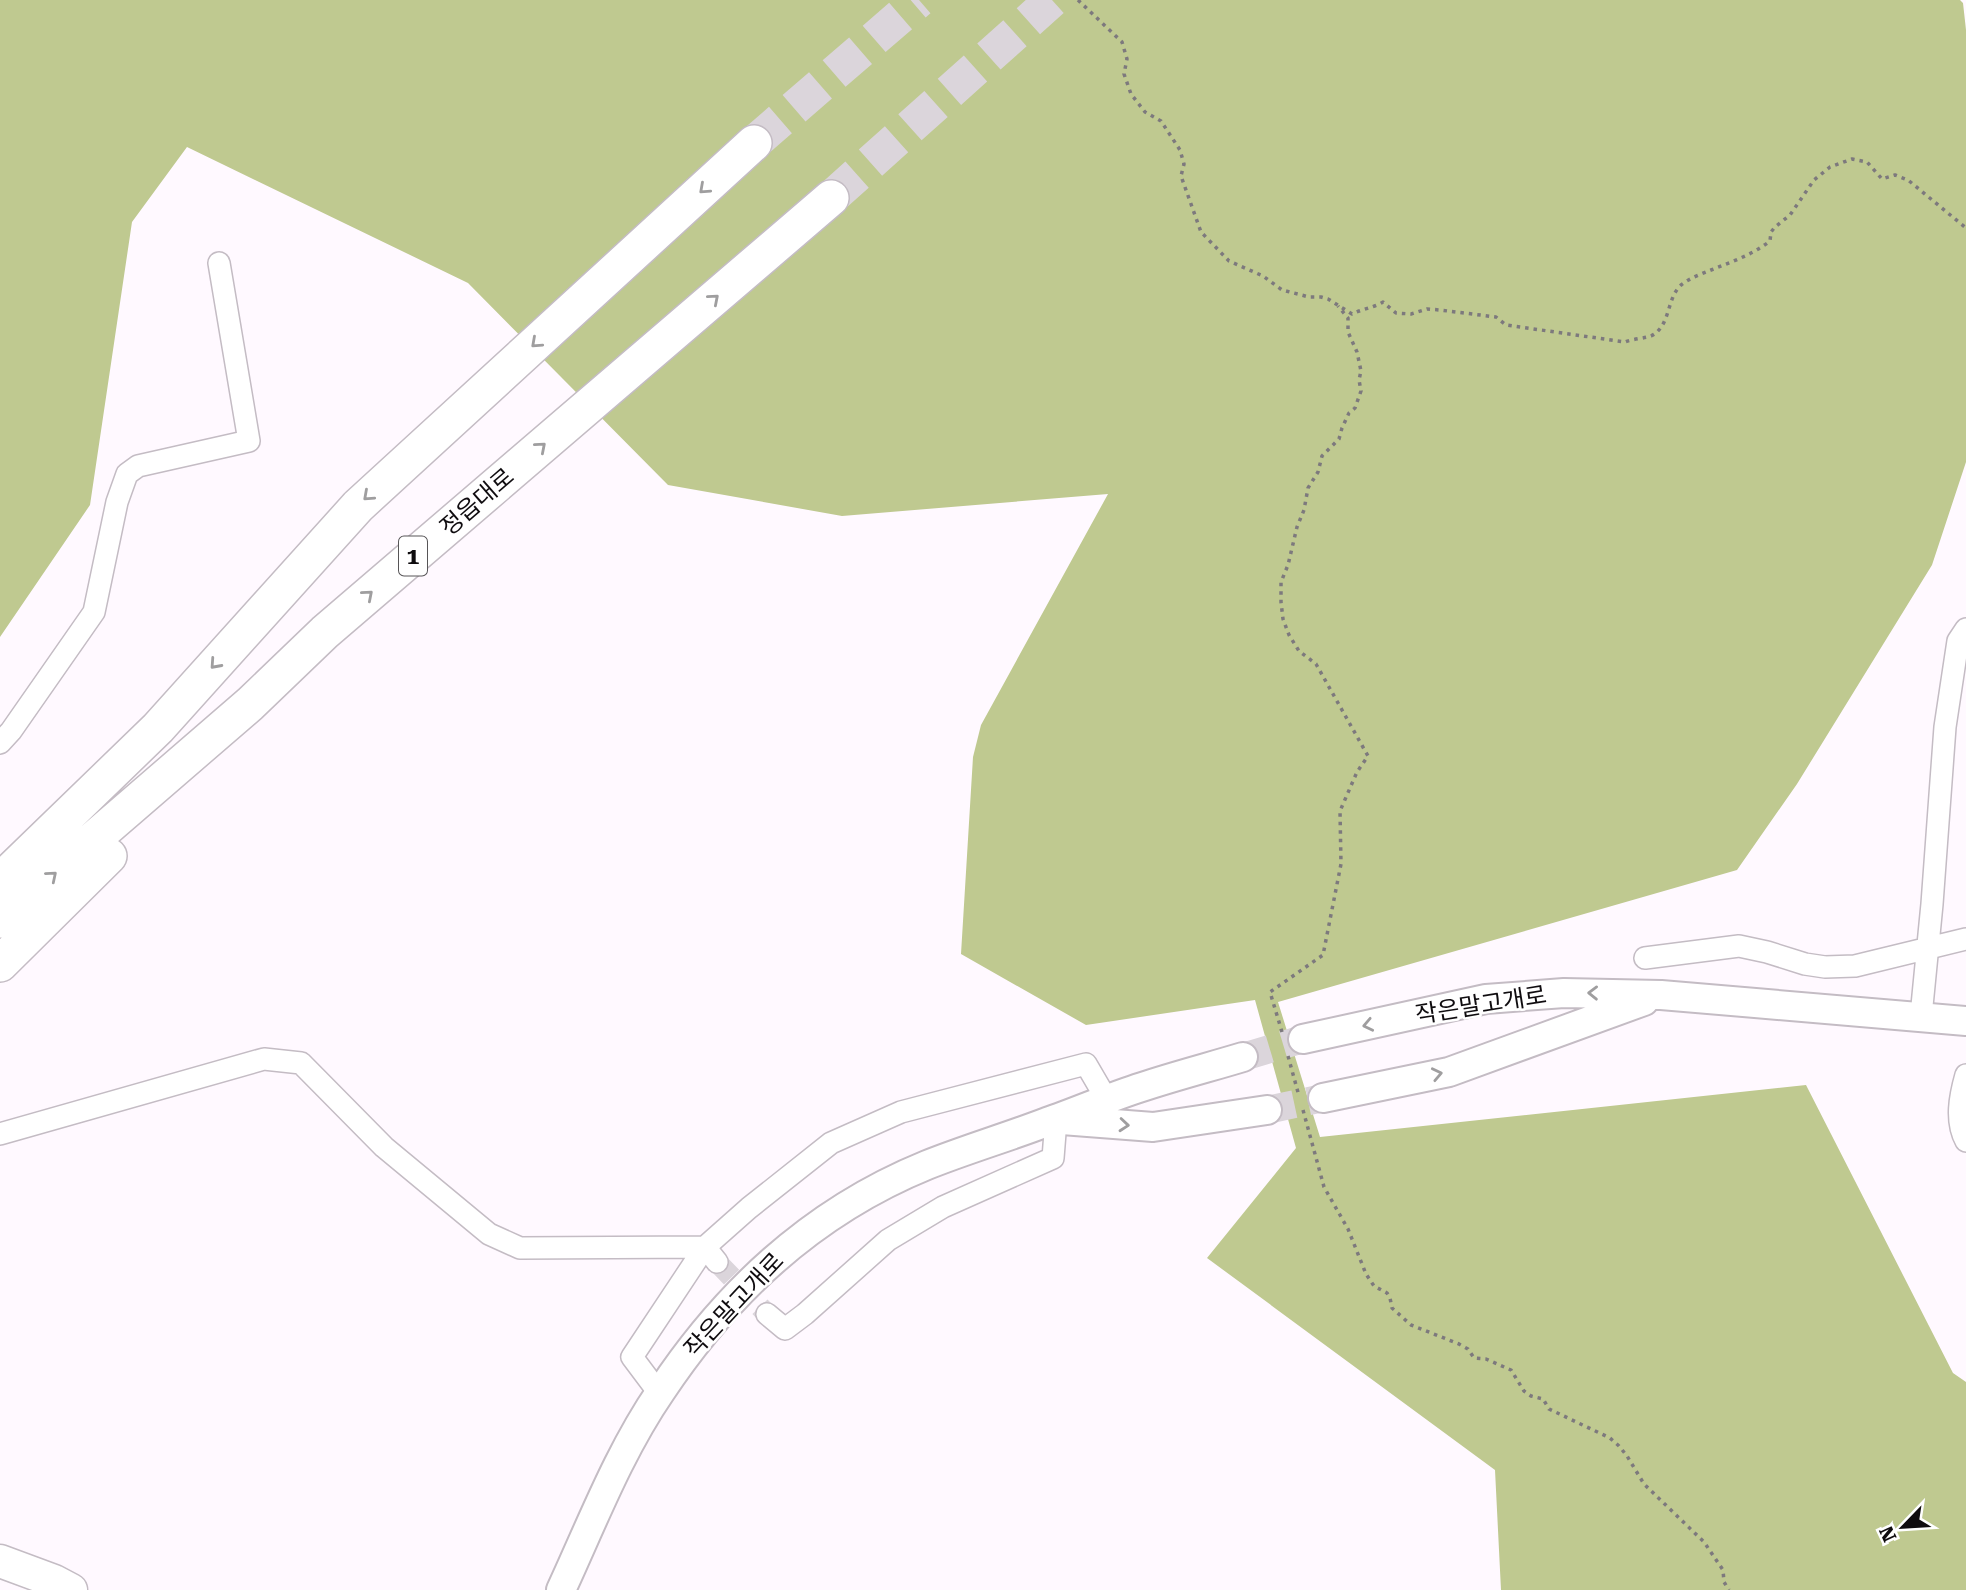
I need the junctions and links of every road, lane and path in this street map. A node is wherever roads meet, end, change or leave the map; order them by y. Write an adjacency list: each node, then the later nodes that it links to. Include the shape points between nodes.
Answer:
1 (1078, 0): 6 (path, via 1122,43 1131,94 1145,112 1161,121 1180,150 1181,176 1201,232 1229,261 1282,290 1321,297)
2 (754, 143): 10 (main road, one-way to 10, via 358,506)
3 (831, 198): 8 (main road, 정읍대로 / 1, one-way to 3)
4 (1966, 228): 6 (path, via 1908,180 1895,175 1882,178 1867,162 1852,159 1830,167 1814,180 1790,215 1771,232 1769,241 1755,252 1680,286 1668,315 1650,337 1625,342 1506,325 1496,317 1427,309 1396,313 1383,302 1352,314)
5 (219, 263): 11 (street, via 249,441 138,466 127,474 94,612)
6 (1338, 306): 26 (path, via 1348,318 1348,332 1362,371 1361,391 1339,439 1322,456 1308,488 1281,582 1281,603 1289,635 1299,651 1316,664 1368,756 1340,811 1341,864 1323,955 1270,992)
7 (1966, 629): 9 (street, via 1958,641)
8 (325, 632): 14 (main road, 정읍대로 / 1, one-way to 8, via 250,704); 18 (main road, via 290,689 96,868)
9 (1958, 693): 16 (street, via 1945,727)
10 (158, 728): 12 (main road); 13 (main road)
11 (0, 743)
12 (0, 861)
13 (0, 881)
14 (0, 920)
15 (1966, 939): 16 (street)
16 (1928, 947): 17 (street, via 1854,966 1793,962 1740,946); 20 (street)
17 (1645, 958)
18 (0, 964)
19 (1661, 995): 20 (street, 작은말고개로); 22 (street, 작은말고개로, one-way to 22, via 1564,993 1486,999); 26 (street, 작은말고개로, one-way to 19, via 1449,1072)
20 (1920, 1016): 21 (street, 작은말고개로)
21 (1966, 1021)
22 (1303, 1039)
23 (1243, 1057): 25 (street, 작은말고개로)
24 (1966, 1075): 30 (street, via 1960,1106)
25 (1107, 1100): 28 (street, 작은말고개로); 31 (street, via 1086,1064 901,1112 831,1143 749,1208)
26 (1308, 1101): 37 (path, via 1324,1187 1366,1273 1374,1286 1387,1293 1392,1308 1411,1325 1468,1349 1474,1358 1511,1370 1524,1391 1543,1399 1549,1409 1610,1438 1644,1484 1704,1542 1723,1570)
27 (1267, 1110): 28 (street, 작은말고개로, one-way to 27, via 1153,1128)
28 (1056, 1119): 32 (street, via 1053,1158 943,1207 888,1241 785,1329); 33 (street, 작은말고개로, via 927,1165 825,1220 742,1289)
29 (0, 1134): 31 (street, via 264,1059 301,1063 384,1147 489,1234 520,1248)
30 (1966, 1141)
31 (711, 1255): 33 (street, via 632,1357)
32 (767, 1314)
33 (659, 1393): 36 (street, 작은말고개로, via 617,1467)
34 (0, 1560): 35 (main road)
35 (71, 1590)
36 (561, 1590)
37 (1729, 1590)

